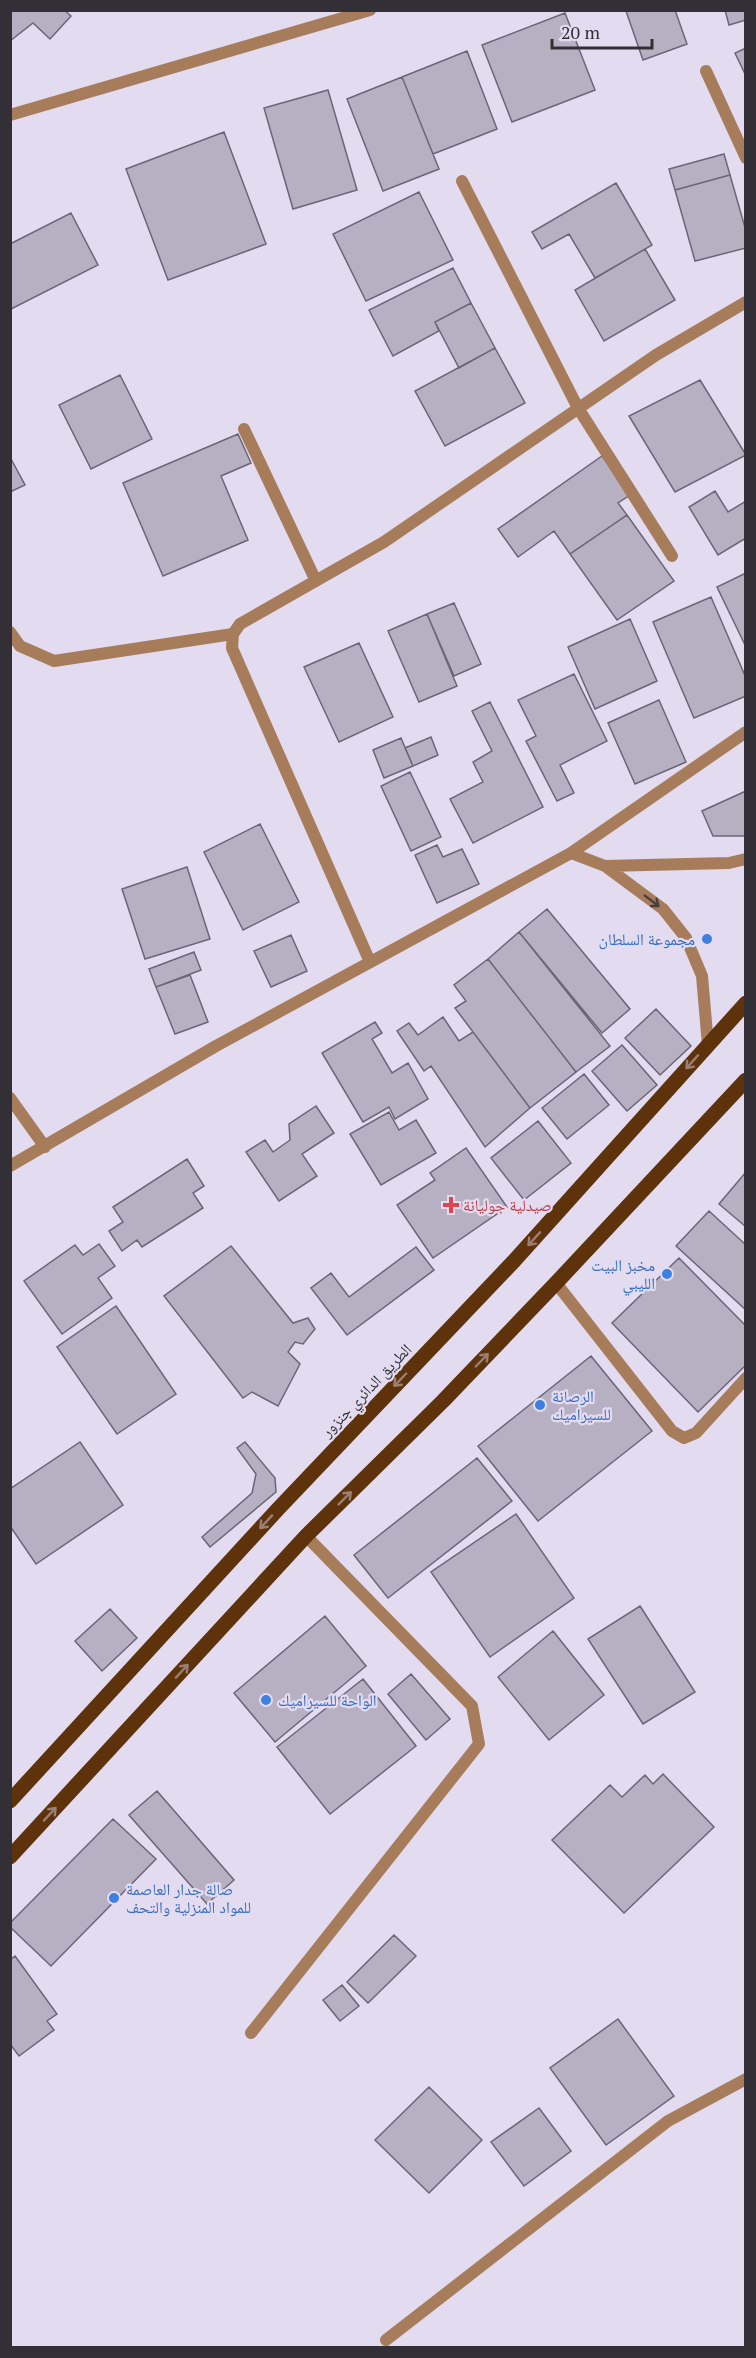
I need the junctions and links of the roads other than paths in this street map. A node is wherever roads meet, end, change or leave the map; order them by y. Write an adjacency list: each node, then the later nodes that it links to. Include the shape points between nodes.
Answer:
1 (370, 10): 3 (street)
2 (706, 70): 4 (street)
3 (10, 115)
4 (746, 158)
5 (462, 182): 7 (street)
6 (746, 302): 7 (street, via 656,355)
7 (578, 408): 9 (street); 10 (street, via 384,542)
8 (244, 429): 10 (street)
9 (672, 556)
10 (316, 580): 12 (street, via 240,624)
11 (10, 632): 12 (street, via 20,645 54,661)
12 (232, 634): 17 (street, via 232,648)
13 (746, 732): 14 (street)
14 (571, 854): 16 (street); 17 (street)
15 (746, 860): 16 (street)
16 (605, 866): 19 (street, one-way to 19, via 663,909 686,938 702,976)
17 (370, 962): 22 (street, via 216,1046)
18 (746, 1003): 19 (main road, الطريق الدائري جنزور)
19 (708, 1045): 27 (main road, الطريق الدائري جنزور, one-way to 27, via 514,1262 278,1509)
20 (746, 1080): 24 (main road)
21 (10, 1098): 22 (street)
22 (45, 1147): 23 (street)
23 (10, 1166)
24 (556, 1283): 25 (street, via 672,1431 684,1438 696,1433); 26 (main road, one-way to 24)
25 (746, 1378)
26 (306, 1536): 28 (main road, one-way to 26); 29 (street, via 472,1706 479,1744)
27 (10, 1801)
28 (10, 1857)
29 (251, 2033)
30 (746, 2079): 31 (street, via 668,2121)
31 (386, 2340)

